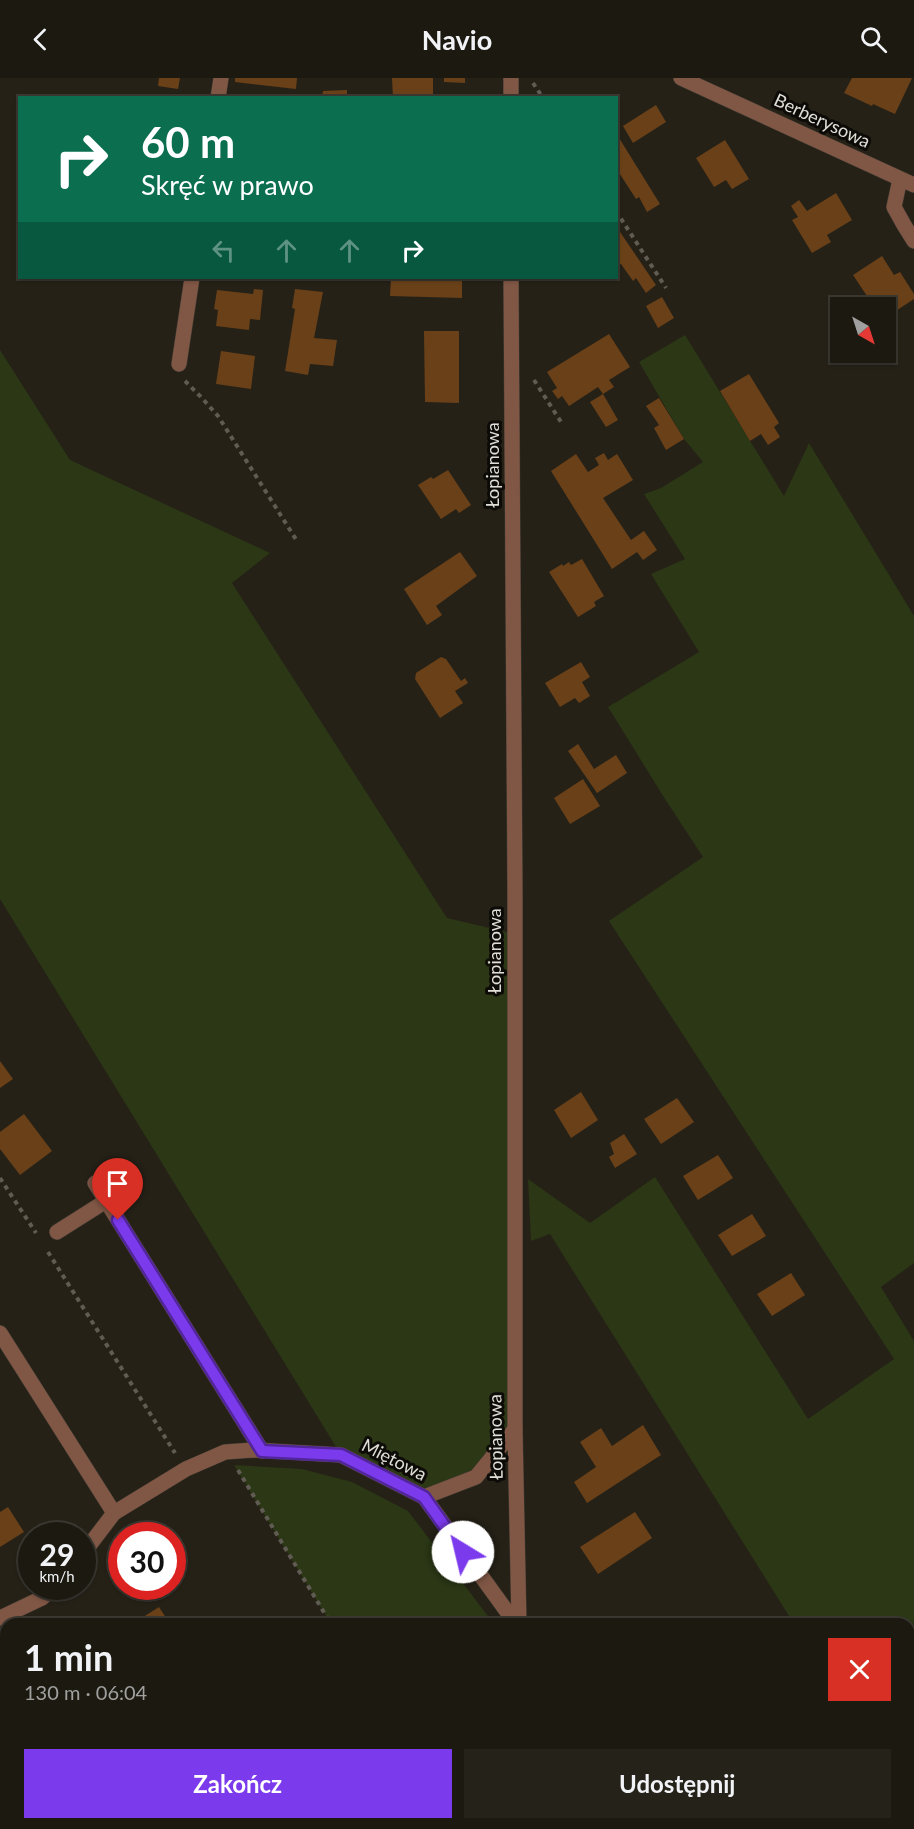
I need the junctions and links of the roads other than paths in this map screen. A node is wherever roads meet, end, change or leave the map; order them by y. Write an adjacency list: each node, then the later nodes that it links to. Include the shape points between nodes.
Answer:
1 (221, 78): 4 (street)
2 (511, 78): 5 (street)
3 (681, 78): 6 (street, Berberysowa)
4 (218, 96)
5 (511, 96)
6 (907, 182): 7 (street, via 895,197 894,207)
7 (914, 240)
8 (192, 279): 10 (street)
9 (511, 279): 15 (street, Łopianowa)
10 (179, 364)
11 (95, 1183): 12 (street)
12 (106, 1201): 13 (street); 16 (street)
13 (57, 1232)
14 (0, 1333): 18 (street)
15 (515, 1429): 17 (street, via 476,1477); 23 (street, Łopianowa)
16 (262, 1451): 17 (street, Miętowa, via 341,1455); 18 (street, Miętowa, via 225,1452 186,1469)
17 (424, 1497): 22 (street, Miętowa)
18 (114, 1513): 19 (street, Miętowa)
19 (96, 1537)
20 (38, 1600): 21 (street)
21 (0, 1618)
22 (513, 1618)
23 (517, 1618)

